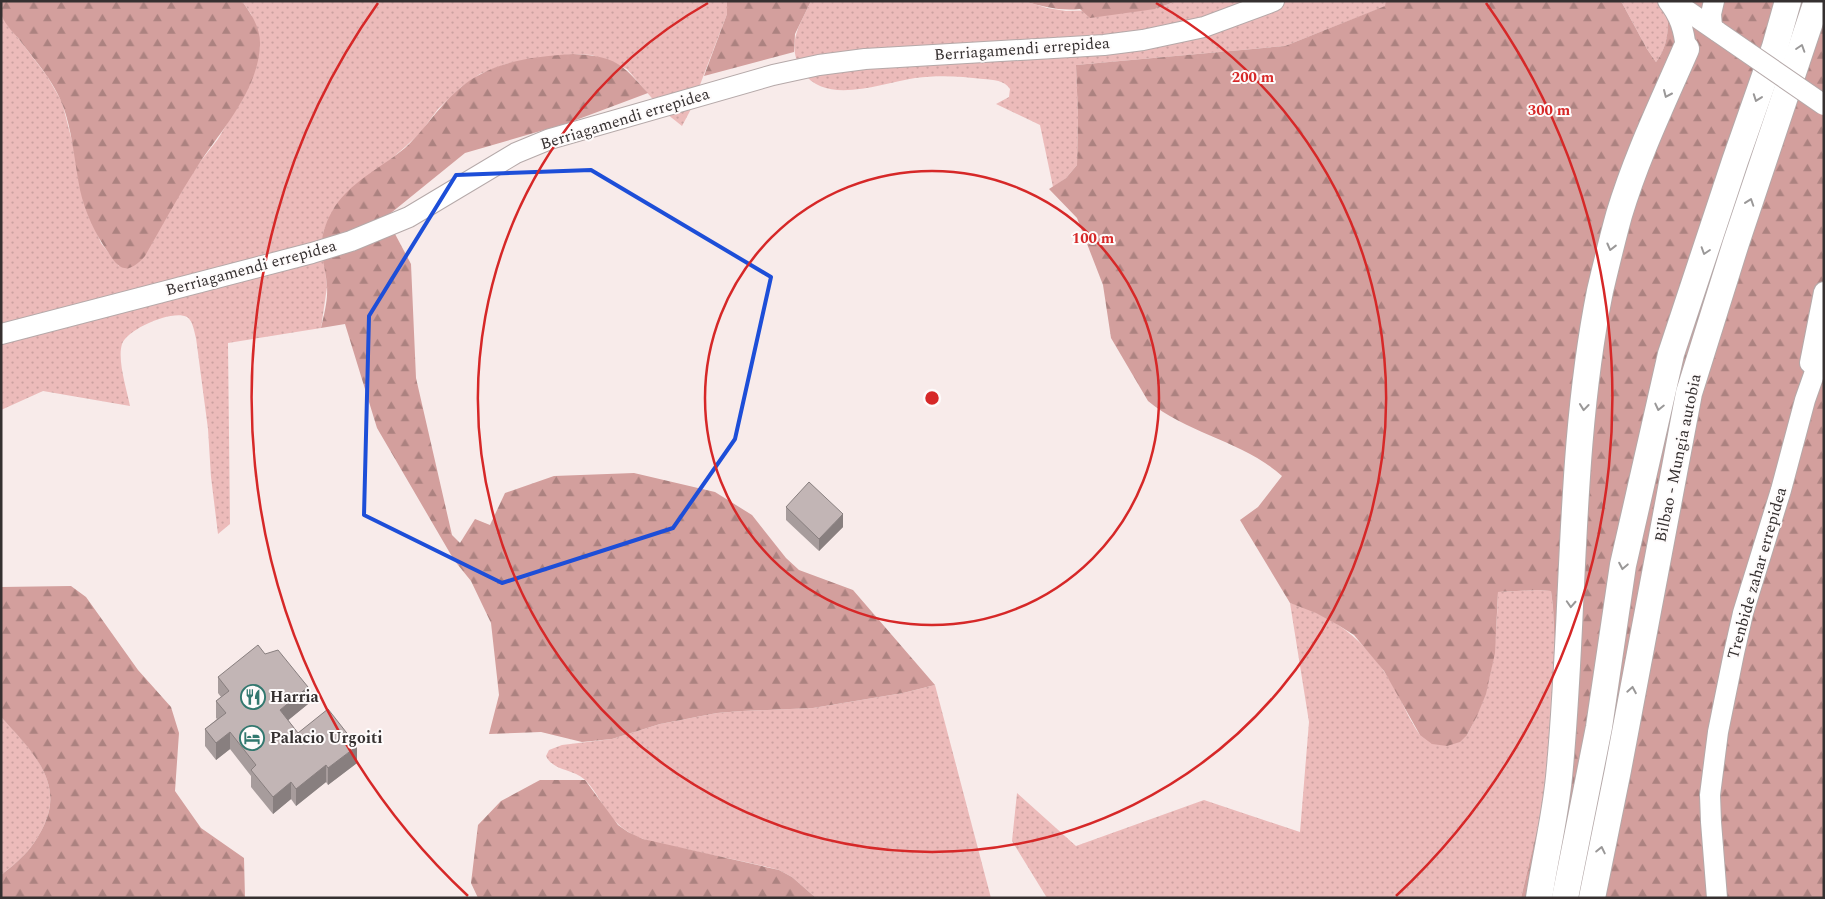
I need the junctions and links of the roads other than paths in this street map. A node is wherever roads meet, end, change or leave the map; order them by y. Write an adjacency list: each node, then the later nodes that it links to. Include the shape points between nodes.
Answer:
1 (1274, 1): 11 (street, Berriagamendi errepidea, via 1204,27 1143,40 865,59 773,75 550,139 516,153 409,217 350,241)
2 (1668, 1): 8 (street, via 1682,23)
3 (1673, 1): 7 (street)
4 (1714, 1): 7 (street, via 1711,14)
5 (1788, 1): 15 (highway, Bilbao - Mungia autobia, one-way to 15, via 1776,47 1671,354 1623,565 1599,727)
6 (1817, 1): 16 (highway, Bilbao - Mungia autobia, one-way to 6, via 1689,393)
7 (1715, 30): 8 (street); 9 (street, bridge)
8 (1686, 49): 14 (highway, one-way to 14, via 1619,214 1600,291 1578,464 1559,780)
9 (1824, 105)
10 (1824, 292): 13 (street, Trenbide zahar errepidea)
11 (1, 334)
12 (1824, 346): 13 (street, Trenbide zahar errepidea)
13 (1805, 400): 17 (street, Trenbide zahar errepidea, via 1743,613 1718,732 1710,795)
14 (1539, 898)
15 (1565, 898)
16 (1592, 898)
17 (1717, 898)

